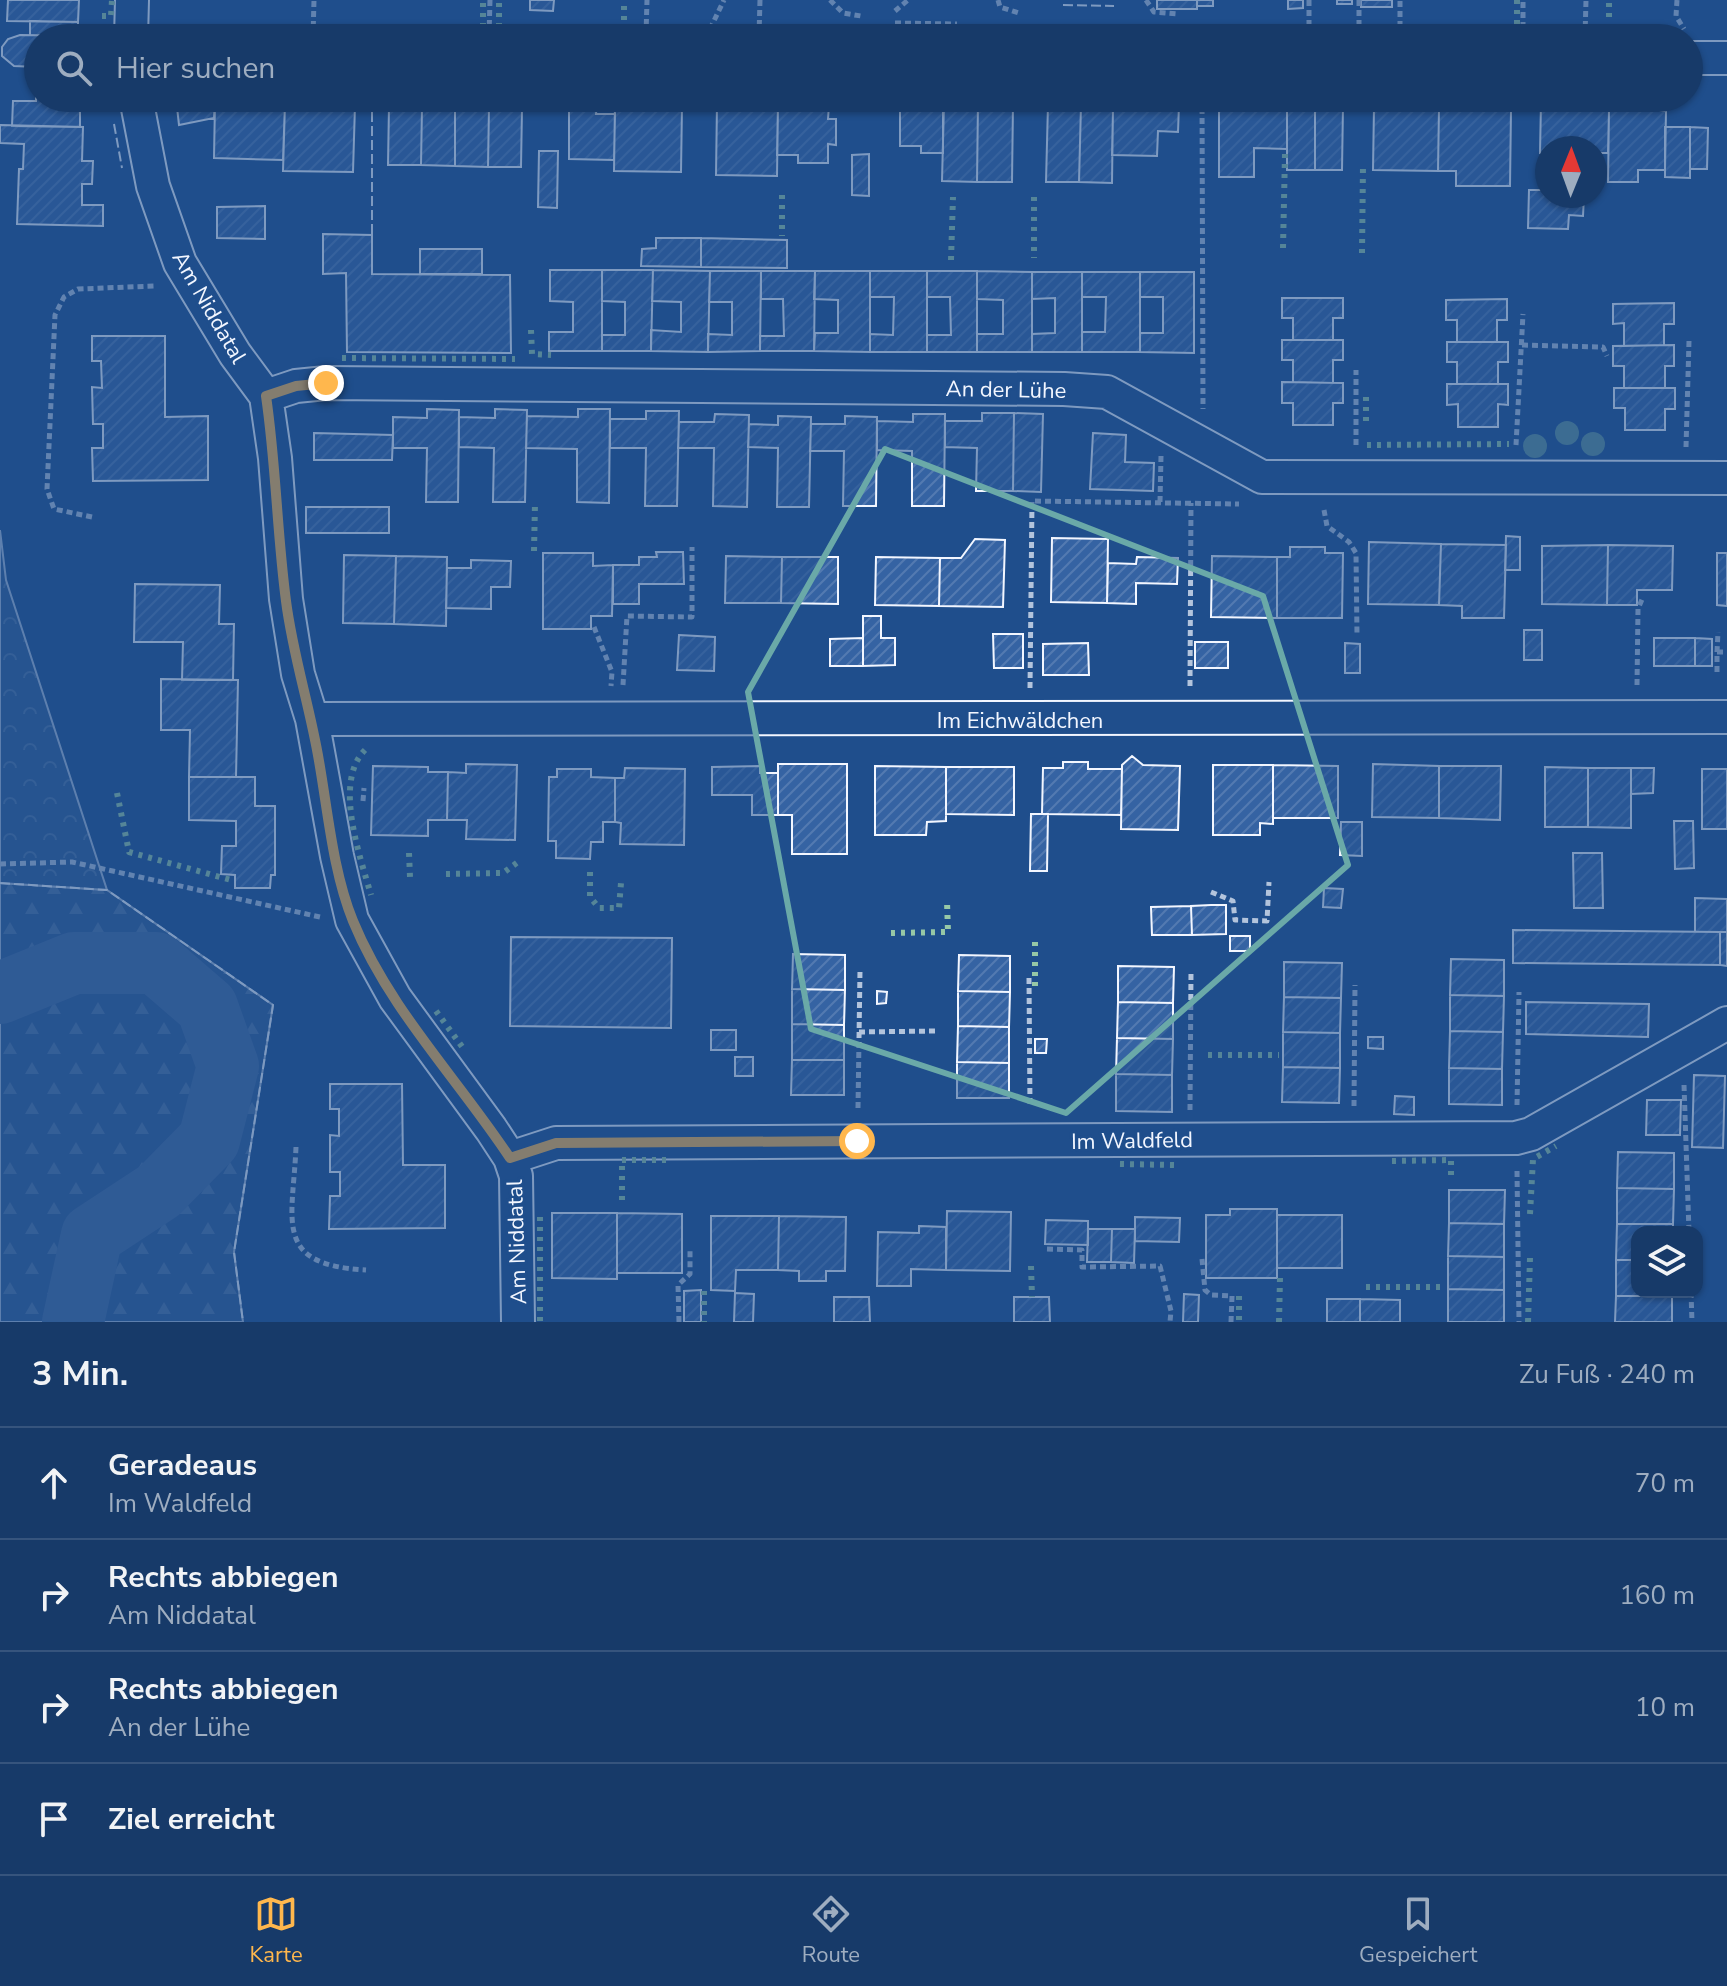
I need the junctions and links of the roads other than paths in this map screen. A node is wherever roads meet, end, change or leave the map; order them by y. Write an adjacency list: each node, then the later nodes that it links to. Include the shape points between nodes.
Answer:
1 (132, 0): 2 (street)
2 (131, 24)
3 (1703, 50): 4 (street)
4 (1727, 58)
5 (139, 112): 6 (street, Am Niddatal, via 153,186 180,263)
6 (266, 396): 7 (street, An der Lühe, via 326,383 1064,389 1107,392 1262,477); 9 (street, Am Niddatal, via 286,599 298,674)
7 (1727, 478)
8 (1727, 717): 9 (street, Im Eichwäldchen)
9 (312, 719): 11 (street, Am Niddatal, via 352,920 422,1039)
10 (1727, 1023): 11 (street, Im Waldfeld, via 1516,1138 556,1143)
11 (510, 1158): 12 (street, Am Niddatal, via 518,1201)
12 (518, 1322)

